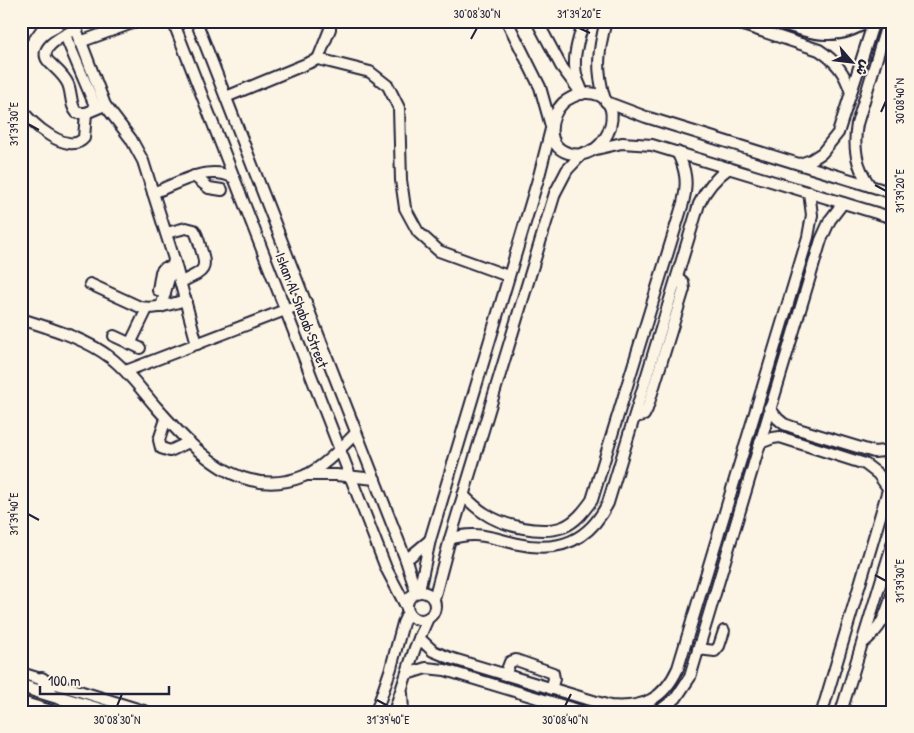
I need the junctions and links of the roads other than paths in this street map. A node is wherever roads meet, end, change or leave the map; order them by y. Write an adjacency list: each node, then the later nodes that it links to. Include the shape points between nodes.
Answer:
1 (32, 21): 18 (street)
2 (138, 21): 19 (street)
3 (173, 21): 37 (street, Iskan Al Shabab Street)
4 (196, 21): 24 (street, Iskan Al Shabab Street)
5 (330, 21): 21 (street)
6 (507, 21): 31 (street, via 540,87)
7 (537, 21): 22 (street, via 561,66)
8 (584, 21): 22 (street, via 574,66)
9 (606, 21): 25 (street, via 598,66)
10 (731, 21): 20 (street)
11 (774, 21): 16 (street)
12 (868, 21): 16 (street, via 848,32)
13 (874, 21): 23 (street)
14 (888, 21): 30 (street)
15 (74, 25): 17 (street); 19 (street)
16 (816, 34): 20 (street, via 817,41)
17 (64, 36): 26 (street); 28 (street, via 48,47 46,58 67,82 75,111)
18 (21, 38)
19 (80, 42): 26 (street)
20 (812, 47): 23 (street, via 831,57 847,80)
21 (318, 60): 24 (street); 47 (street, via 370,72 388,86 399,108 405,208 418,232 439,251)
22 (583, 94): 25 (street, via 596,94); 31 (street, via 562,104)
23 (852, 94): 29 (street)
24 (226, 97): 51 (street, Iskan Al Shabab Street)
25 (606, 101): 32 (street, via 612,124 599,145); 34 (street, via 646,117)
26 (101, 106): 28 (street); 41 (street, via 138,149)
27 (21, 108): 28 (street, via 45,133 74,143 80,142 85,135)
28 (86, 113)
29 (844, 120): 30 (street, via 851,125); 34 (street, via 822,153)
30 (857, 124): 38 (street, via 858,163)
31 (551, 127): 32 (street, via 555,144 560,149 567,153); 47 (street)
32 (587, 152): 33 (street, via 622,142); 73 (street, via 567,170 555,193)
33 (677, 152): 35 (street); 73 (street, via 685,172 685,193 592,500 585,511 564,526 538,529 496,520)
34 (800, 164): 38 (street)
35 (729, 168): 40 (street); 74 (street, via 702,196 601,518 579,537 566,544 552,546 519,544 474,534)
36 (194, 176): 37 (street, via 216,172); 39 (street, via 209,188); 41 (street)
37 (234, 178): 54 (street, Iskan Al Shabab Street)
38 (870, 186): 42 (street)
39 (222, 190)
40 (808, 192): 43 (street); 92 (street, via 812,215 808,237 673,681 652,700 624,708)
41 (153, 193): 45 (street)
42 (893, 193)
43 (843, 203): 44 (street); 61 (street, via 821,240)
44 (893, 218)
45 (166, 233): 46 (street); 48 (street, via 189,228 194,230 205,260 205,267 200,273)
46 (173, 264): 48 (street); 52 (street)
47 (508, 276): 75 (street)
48 (181, 282): 50 (street)
49 (90, 284): 53 (street)
50 (186, 300): 52 (street); 58 (street)
51 (306, 302): 54 (street); 63 (street, Iskan Al Shabab Street)
52 (161, 307): 53 (street)
53 (147, 308): 57 (street)
54 (285, 310): 58 (street); 66 (street, Iskan Al Shabab Street)
55 (21, 318): 60 (street, via 78,338)
56 (114, 336): 57 (street)
57 (130, 344): 59 (street)
58 (198, 344): 60 (street)
59 (140, 348)
60 (126, 371): 62 (street)
61 (769, 408): 65 (street); 67 (street, via 778,420 791,427 874,452)
62 (166, 419): 64 (street); 64 (street, via 159,440 162,448 170,451)
63 (356, 433): 66 (street); 71 (street, Iskan Al Shabab Street)
64 (189, 442): 69 (street, via 234,476 252,481 279,482)
65 (760, 443): 72 (street, via 780,437 857,461 878,474); 86 (street)
66 (339, 449): 69 (street); 70 (street, Iskan Al Shabab Street)
67 (893, 450)
68 (893, 473): 72 (street)
69 (305, 475): 70 (street)
70 (350, 477): 71 (street); 81 (street, Iskan Al Shabab Street, via 386,568)
71 (374, 479): 77 (street, Iskan Al Shabab Street)
72 (888, 488): 104 (street)
73 (464, 495): 74 (street)
74 (450, 539): 80 (street)
75 (430, 540): 77 (street); 78 (street)
76 (893, 542): 85 (street)
77 (406, 560): 78 (street, Iskan Al Shabab Street)
78 (417, 592): 80 (street, via 427,593); 81 (street, via 408,599)
79 (893, 592): 85 (street, via 880,626)
80 (434, 599): 82 (street, via 434,612)
81 (408, 610): 82 (street, via 415,619); 99 (street)
82 (428, 618): 84 (street)
83 (724, 632): 86 (street, via 715,651)
84 (419, 638): 88 (street); 89 (street, via 441,655)
85 (862, 643): 105 (street)
86 (698, 649): 103 (street, via 684,688)
87 (21, 673): 90 (street)
88 (407, 674): 93 (street); 102 (street, via 426,668 445,670)
89 (505, 675): 92 (street); 92 (street, via 510,662 516,660 553,673)
90 (42, 679): 94 (main road); 98 (street)
91 (21, 686): 94 (main road)
92 (551, 688)
93 (402, 690): 100 (street); 101 (street)
94 (52, 695): 97 (main road)
95 (21, 703): 96 (main road)
96 (51, 712)
97 (107, 712)
98 (147, 712)
99 (376, 712)
100 (394, 712)
101 (403, 712)
102 (584, 712)
103 (658, 712)
104 (822, 712)
105 (841, 712)

